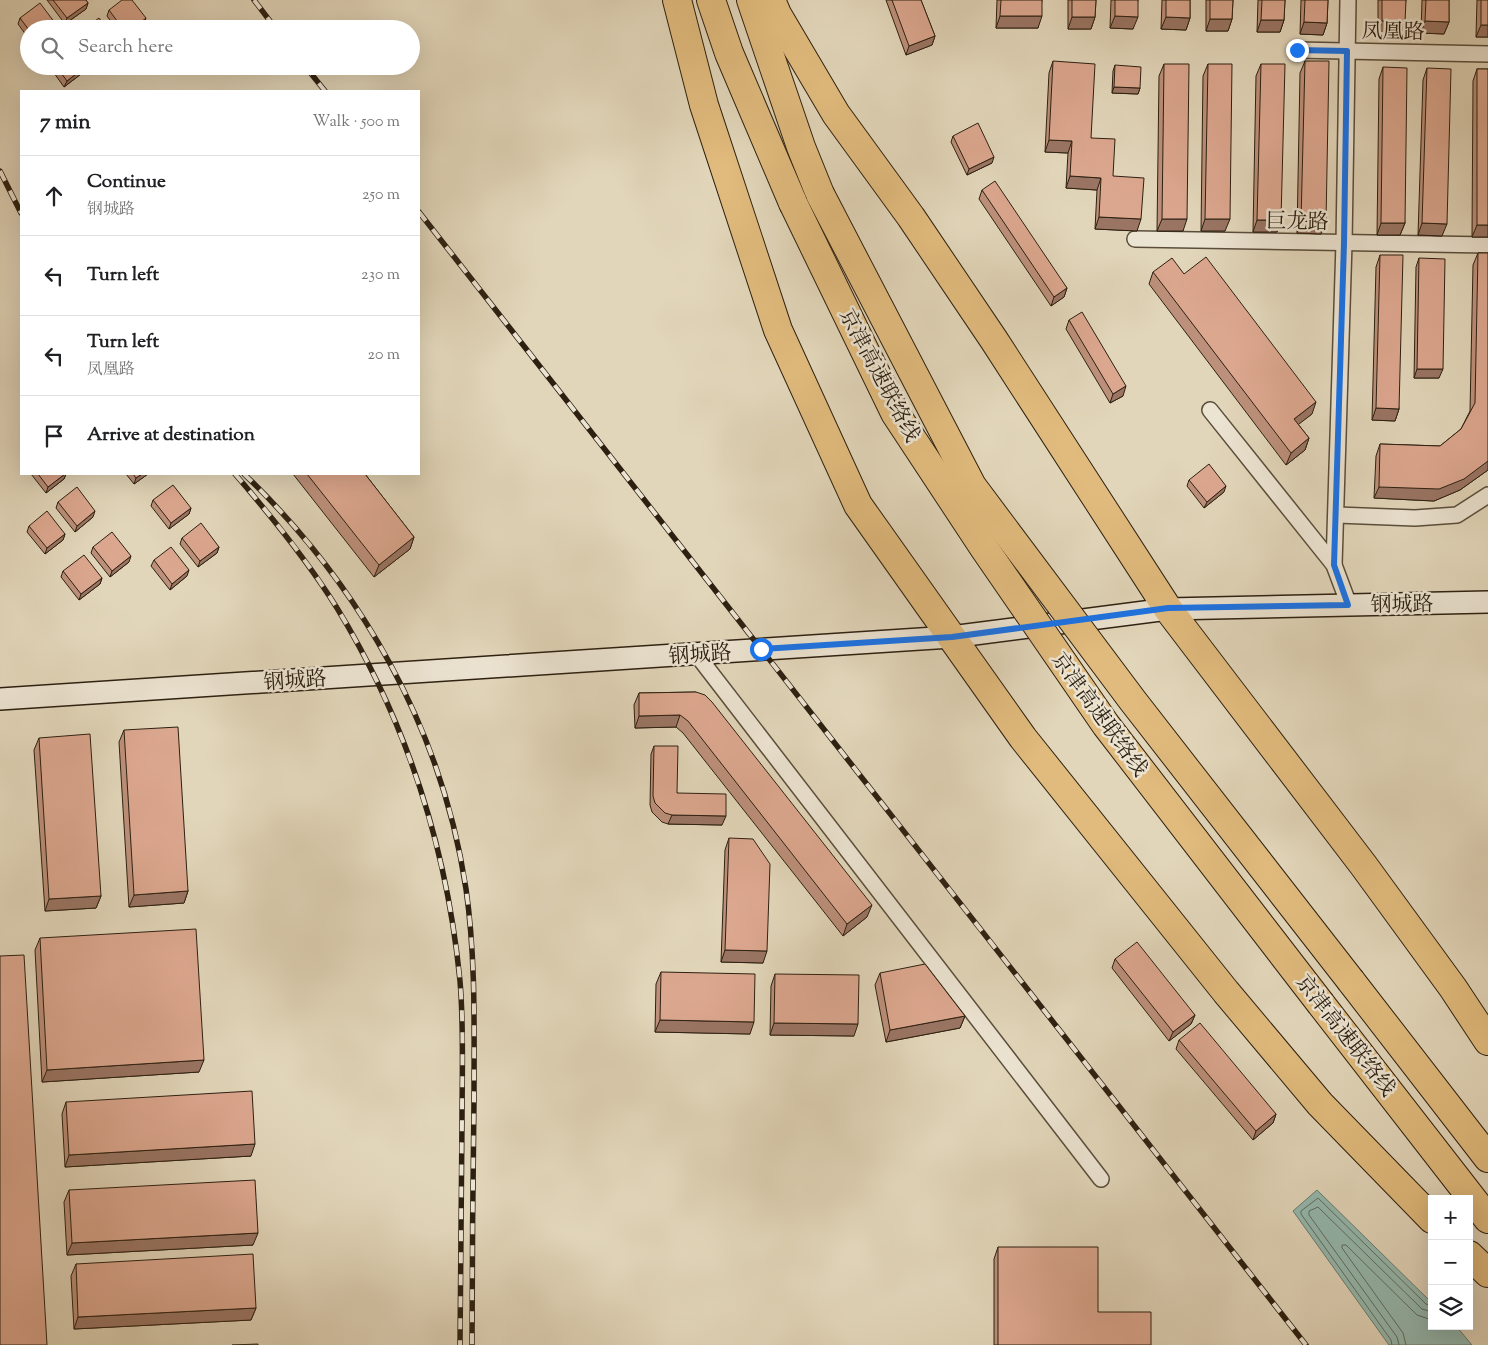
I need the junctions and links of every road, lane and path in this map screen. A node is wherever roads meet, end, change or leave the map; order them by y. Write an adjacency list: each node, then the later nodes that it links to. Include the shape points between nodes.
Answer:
1 (677, 0): 19 (highway, via 704,105 778,330 858,505)
2 (711, 0): 26 (highway, 京津高速联络线, bridge, via 729,53 793,203 895,412 1106,725)
3 (751, 0): 23 (highway, 京津高速联络线, bridge, via 820,194 972,486 1139,709)
4 (771, 0): 18 (highway, via 836,114 911,217)
5 (1348, 0): 7 (street)
6 (1297, 50): 7 (street, 凤凰路)
7 (1347, 51): 8 (street, 凤凰路); 10 (street)
8 (1488, 54)
9 (1135, 240): 10 (street, 巨龙路)
10 (1344, 243): 11 (street, 巨龙路); 14 (street)
11 (1488, 244)
12 (1210, 410): 15 (street)
13 (1488, 495): 14 (street, via 1457,515 1415,518)
14 (1337, 515): 15 (street)
15 (1334, 565): 17 (street)
16 (1488, 602): 17 (street, 钢城路)
17 (1348, 605): 18 (street, 钢城路)
18 (1168, 608): 19 (street, 钢城路); 22 (highway, via 1364,866)
19 (952, 637): 20 (street, 钢城路); 25 (highway, via 1023,738 1226,992 1320,1104)
20 (697, 655): 21 (street, 钢城路); 24 (street)
21 (0, 699)
22 (1488, 1041)
23 (1488, 1158)
24 (1101, 1179)
25 (1428, 1215)
26 (1488, 1218)
27 (1473, 1259): 28 (highway)
28 (1488, 1274)

